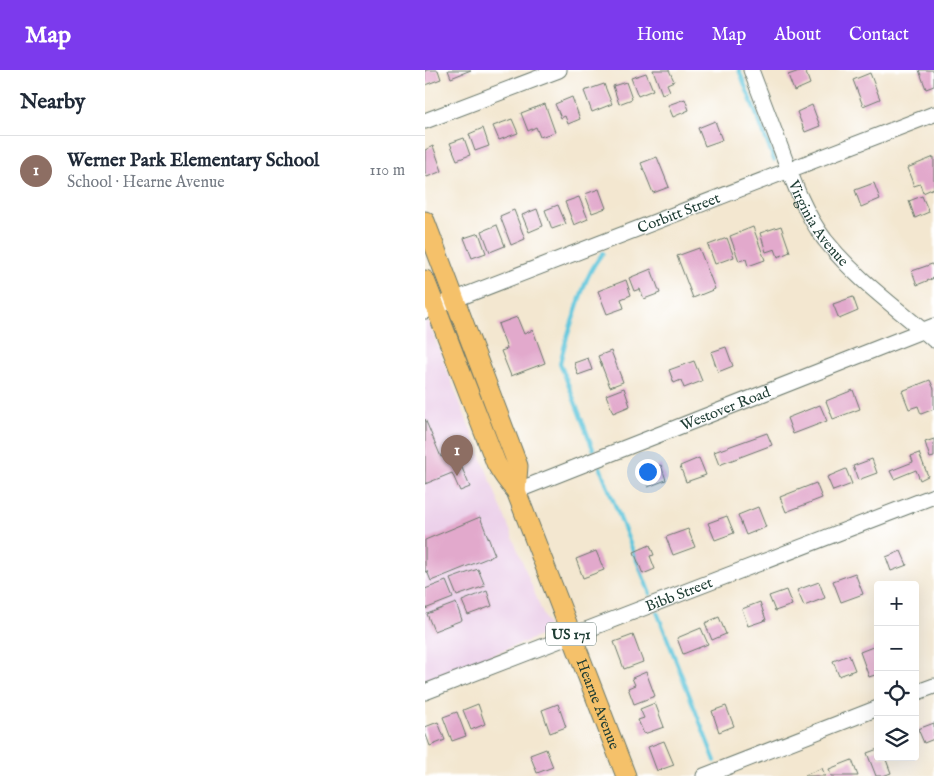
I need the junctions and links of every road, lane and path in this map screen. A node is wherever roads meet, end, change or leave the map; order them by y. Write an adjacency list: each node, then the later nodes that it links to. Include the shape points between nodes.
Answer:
1 (559, 70): 4 (street)
2 (751, 70): 5 (street, Virginia Avenue)
3 (934, 114): 5 (street, Corbitt Street)
4 (425, 121)
5 (789, 171): 8 (street, Corbitt Street); 10 (street, Virginia Avenue, via 814,223 839,257 873,290)
6 (425, 221): 8 (main road, Hearne Avenue / US 171)
7 (425, 280): 9 (main road, Hearne Avenue / US 171)
8 (455, 299): 9 (street, Corbitt Street); 11 (main road, Hearne Avenue / US 171, via 517,466)
9 (430, 310): 11 (main road, Hearne Avenue / US 171, via 501,473)
10 (930, 332): 11 (street, Westover Road)
11 (516, 491): 13 (main road, Hearne Avenue / US 171)
12 (934, 496): 13 (street, Bibb Street)
13 (572, 636): 15 (street, Bibb Street); 18 (main road, Hearne Avenue / US 171)
14 (934, 686): 16 (street)
15 (425, 692)
16 (919, 692)
17 (874, 710): 19 (street)
18 (626, 776)
19 (704, 776)

